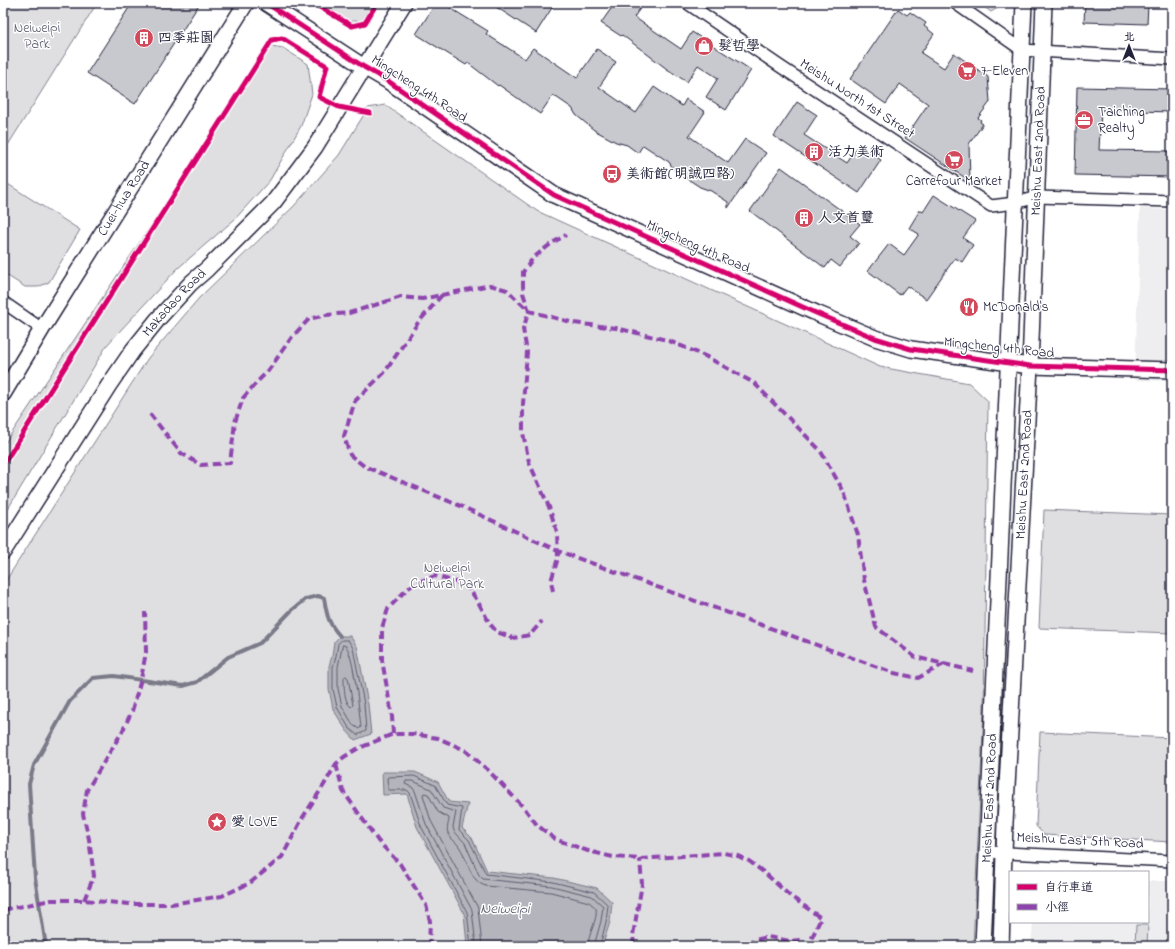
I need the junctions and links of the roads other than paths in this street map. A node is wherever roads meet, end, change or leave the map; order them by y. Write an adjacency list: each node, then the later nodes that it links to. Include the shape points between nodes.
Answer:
1 (246, 3): 16 (street, Cuei-hua Road)
2 (266, 3): 11 (street, Mingcheng 4th Road)
3 (404, 3): 11 (street)
4 (687, 3): 14 (street, Meishu North 1st Street, via 991,206)
5 (955, 3): 8 (street)
6 (1024, 3): 8 (street, Meishu East 2nd Road)
7 (1044, 3): 9 (street, Meishu East 2nd Road)
8 (1022, 50): 9 (street); 14 (street, Meishu East 2nd Road)
9 (1042, 51): 10 (street); 12 (street, Meishu East 2nd Road)
10 (1172, 59)
11 (364, 68): 17 (street, Mingcheng 4th Road, via 388,81 554,195 816,314 875,338 911,349); 21 (street, Makadao Road, via 315,147 273,203 172,304 133,350)
12 (1037, 198): 13 (street, Meishu North 1st Street); 14 (street, Meishu North 1st Street); 18 (street, Meishu East 2nd Road)
13 (1172, 201)
14 (1016, 203): 17 (street, Meishu East 2nd Road)
15 (3, 302): 16 (street)
16 (42, 329): 20 (street, Cuei-hua Road)
17 (1007, 363): 18 (street, Mingcheng 4th Road); 22 (street, Meishu East 2nd Road)
18 (1030, 366): 19 (street, Mingcheng 4th Road); 23 (street, Meishu East 2nd Road)
19 (1172, 370)
20 (3, 394)
21 (3, 552)
22 (987, 852): 23 (street, Meishu East 5th Road); 25 (street, Meishu East 2nd Road)
23 (1005, 853): 24 (street, Meishu East 5th Road); 26 (street, Meishu East 2nd Road)
24 (1172, 861)
25 (982, 946)
26 (1001, 946)

